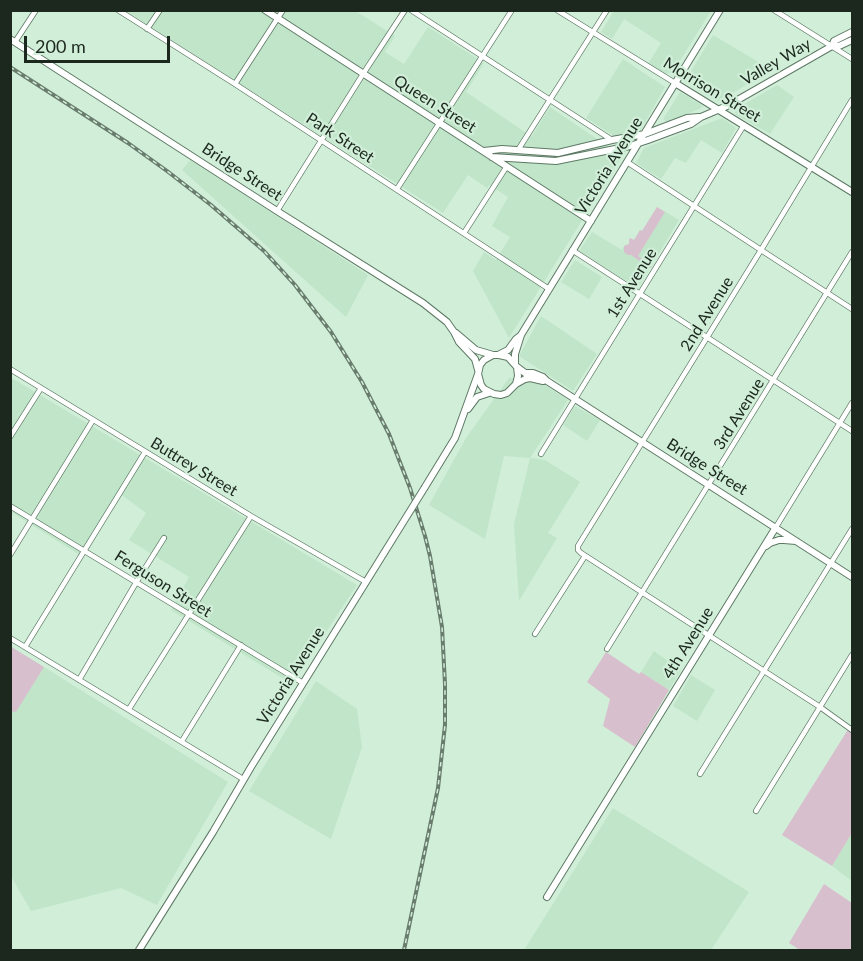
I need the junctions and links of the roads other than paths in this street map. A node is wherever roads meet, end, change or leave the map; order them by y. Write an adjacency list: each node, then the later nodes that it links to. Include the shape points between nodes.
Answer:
1 (36, 10): 17 (street)
2 (118, 10): 14 (street, Park Street)
3 (160, 10): 14 (street)
4 (265, 10): 13 (main road, Queen Street)
5 (283, 10): 13 (street)
6 (405, 10): 22 (street)
7 (411, 10): 20 (street)
8 (512, 10): 20 (street)
9 (557, 10): 16 (street, Morrison Street)
10 (607, 10): 16 (street)
11 (720, 10): 23 (main road, Victoria Avenue)
12 (774, 10): 19 (street)
13 (278, 19): 22 (main road, Queen Street); 24 (street)
14 (147, 29): 24 (street, Park Street)
15 (852, 32): 19 (main road, Valley Way)
16 (593, 33): 23 (street, Morrison Street); 25 (street)
17 (13, 40): 45 (main road, Bridge Street)
18 (852, 40): 19 (main road, Valley Way)
19 (832, 46): 21 (street); 27 (main road, Valley Way)
20 (483, 57): 25 (street); 29 (street)
21 (852, 58)
22 (363, 74): 29 (main road, Queen Street); 33 (street)
23 (675, 83): 27 (main road, Morrison Street); 31 (main road, Victoria Avenue)
24 (235, 84): 33 (street, Park Street)
25 (550, 99): 32 (street); 36 (street)
26 (852, 100): 41 (street, 2nd Avenue)
27 (719, 110): 28 (main road, Valley Way); 30 (main road, Morrison Street)
28 (701, 117): 31 (main road, Valley Way, via 687,118); 34 (main road, Valley Way)
29 (440, 124): 37 (main road, Queen Street); 42 (street)
30 (744, 125): 41 (main road, Morrison Street); 44 (street, 1st Avenue)
31 (645, 134): 32 (main road, Valley Way); 34 (main road, Victoria Avenue)
32 (612, 140): 36 (main road, Valley Way, via 558,153)
33 (321, 141): 42 (street, Park Street); 45 (street)
34 (639, 143): 35 (main road, Valley Way); 39 (main road, Victoria Avenue)
35 (620, 147): 38 (main road, Valley Way, via 556,161); 39 (main road)
36 (518, 150): 37 (main road, Valley Way)
37 (483, 151): 38 (main road, Queen Street)
38 (492, 157): 40 (main road, Queen Street)
39 (627, 162): 44 (street); 46 (main road, Victoria Avenue)
40 (507, 166): 46 (main road, Queen Street); 47 (street)
41 (812, 166): 43 (main road, Morrison Street); 49 (street, 2nd Avenue)
42 (397, 189): 47 (street, Park Street)
43 (852, 192)
44 (694, 206): 49 (street); 53 (street, 1st Avenue)
45 (277, 211): 55 (main road, Bridge Street, via 423,303)
46 (591, 221): 48 (main road, Victoria Avenue)
47 (464, 233): 51 (street, Park Street)
48 (572, 250): 51 (main road, Victoria Avenue); 53 (street)
49 (761, 250): 52 (street); 57 (street, 2nd Avenue)
50 (852, 252): 52 (street, 3rd Avenue)
51 (549, 289): 56 (main road, Victoria Avenue)
52 (828, 293): 54 (street); 62 (street, 3rd Avenue)
53 (639, 294): 57 (street); 67 (street, 1st Avenue)
54 (852, 309)
55 (454, 332): 58 (main road, Bridge Street, via 480,352); 61 (main road, Bridge Street, via 475,358)
56 (521, 335): 58 (main road, Victoria Avenue, via 508,350); 59 (main road, Victoria Avenue)
57 (707, 337): 62 (street); 74 (street, 2nd Avenue)
58 (496, 355): 59 (main road, via 508,357); 61 (main road, via 484,360)
59 (516, 366): 63 (main road, Bridge Street); 64 (main road)
60 (10, 369): 65 (street, Buttrey Street)
61 (478, 372): 66 (main road, via 480,385); 69 (main road, Victoria Avenue)
62 (774, 380): 71 (street); 77 (street, 3rd Avenue)
63 (547, 381): 64 (main road, via 530,378); 67 (main road, Bridge Street)
64 (516, 384): 66 (main road, via 507,393)
65 (41, 388): 70 (street, Buttrey Street); 73 (street)
66 (489, 393): 69 (main road, Victoria Avenue, via 477,397)
67 (574, 399): 74 (main road, Bridge Street); 76 (street, 1st Avenue)
68 (852, 403): 71 (street, 4th Avenue)
69 (464, 415): 92 (main road, Victoria Avenue, bridge, via 455,438)
70 (93, 420): 75 (street, Buttrey Street); 80 (street)
71 (840, 423): 72 (street); 81 (street, 4th Avenue)
72 (852, 431)
73 (10, 437)
74 (641, 442): 77 (main road, Bridge Street); 88 (street, 2nd Avenue, via 580,540 578,550)
75 (146, 452): 79 (street, Buttrey Street); 85 (street)
76 (541, 454)
77 (708, 484): 81 (main road, Bridge Street); 93 (street, 3rd Avenue)
78 (10, 506): 80 (street, Ferguson Street)
79 (251, 516): 92 (street, Buttrey Street); 94 (street)
80 (32, 519): 85 (street, Ferguson Street); 87 (street)
81 (776, 527): 84 (main road, Bridge Street); 86 (main road, 4th Avenue)
82 (852, 529): 89 (street)
83 (164, 538): 91 (street)
84 (799, 542): 86 (main road, via 779,540); 89 (main road, Bridge Street)
85 (85, 550): 91 (street, Ferguson Street); 99 (street)
86 (761, 551): 96 (main road, 4th Avenue)
87 (10, 555)
88 (585, 556): 93 (street); 95 (street)
89 (831, 563): 90 (main road, Bridge Street); 102 (street)
90 (852, 577)
91 (136, 582): 94 (street, Ferguson Street); 103 (street)
92 (366, 582): 104 (main road, Victoria Avenue)
93 (642, 592): 96 (street); 100 (street, 3rd Avenue)
94 (188, 614): 98 (street, Ferguson Street); 106 (street)
95 (535, 634)
96 (709, 635): 102 (street); 112 (main road, 4th Avenue)
97 (10, 638): 99 (street)
98 (241, 645): 104 (street, Ferguson Street); 108 (street)
99 (25, 647): 103 (street)
100 (607, 649)
101 (852, 655): 105 (street)
102 (765, 671): 105 (street); 109 (street)
103 (79, 680): 106 (street)
104 (303, 683): 110 (main road, Victoria Avenue)
105 (820, 707): 107 (street); 111 (street)
106 (129, 709): 108 (street)
107 (852, 730)
108 (182, 741): 110 (street)
109 (700, 774)
110 (243, 779): 113 (main road, Victoria Avenue)
111 (756, 811)
112 (547, 897)
113 (139, 951)

